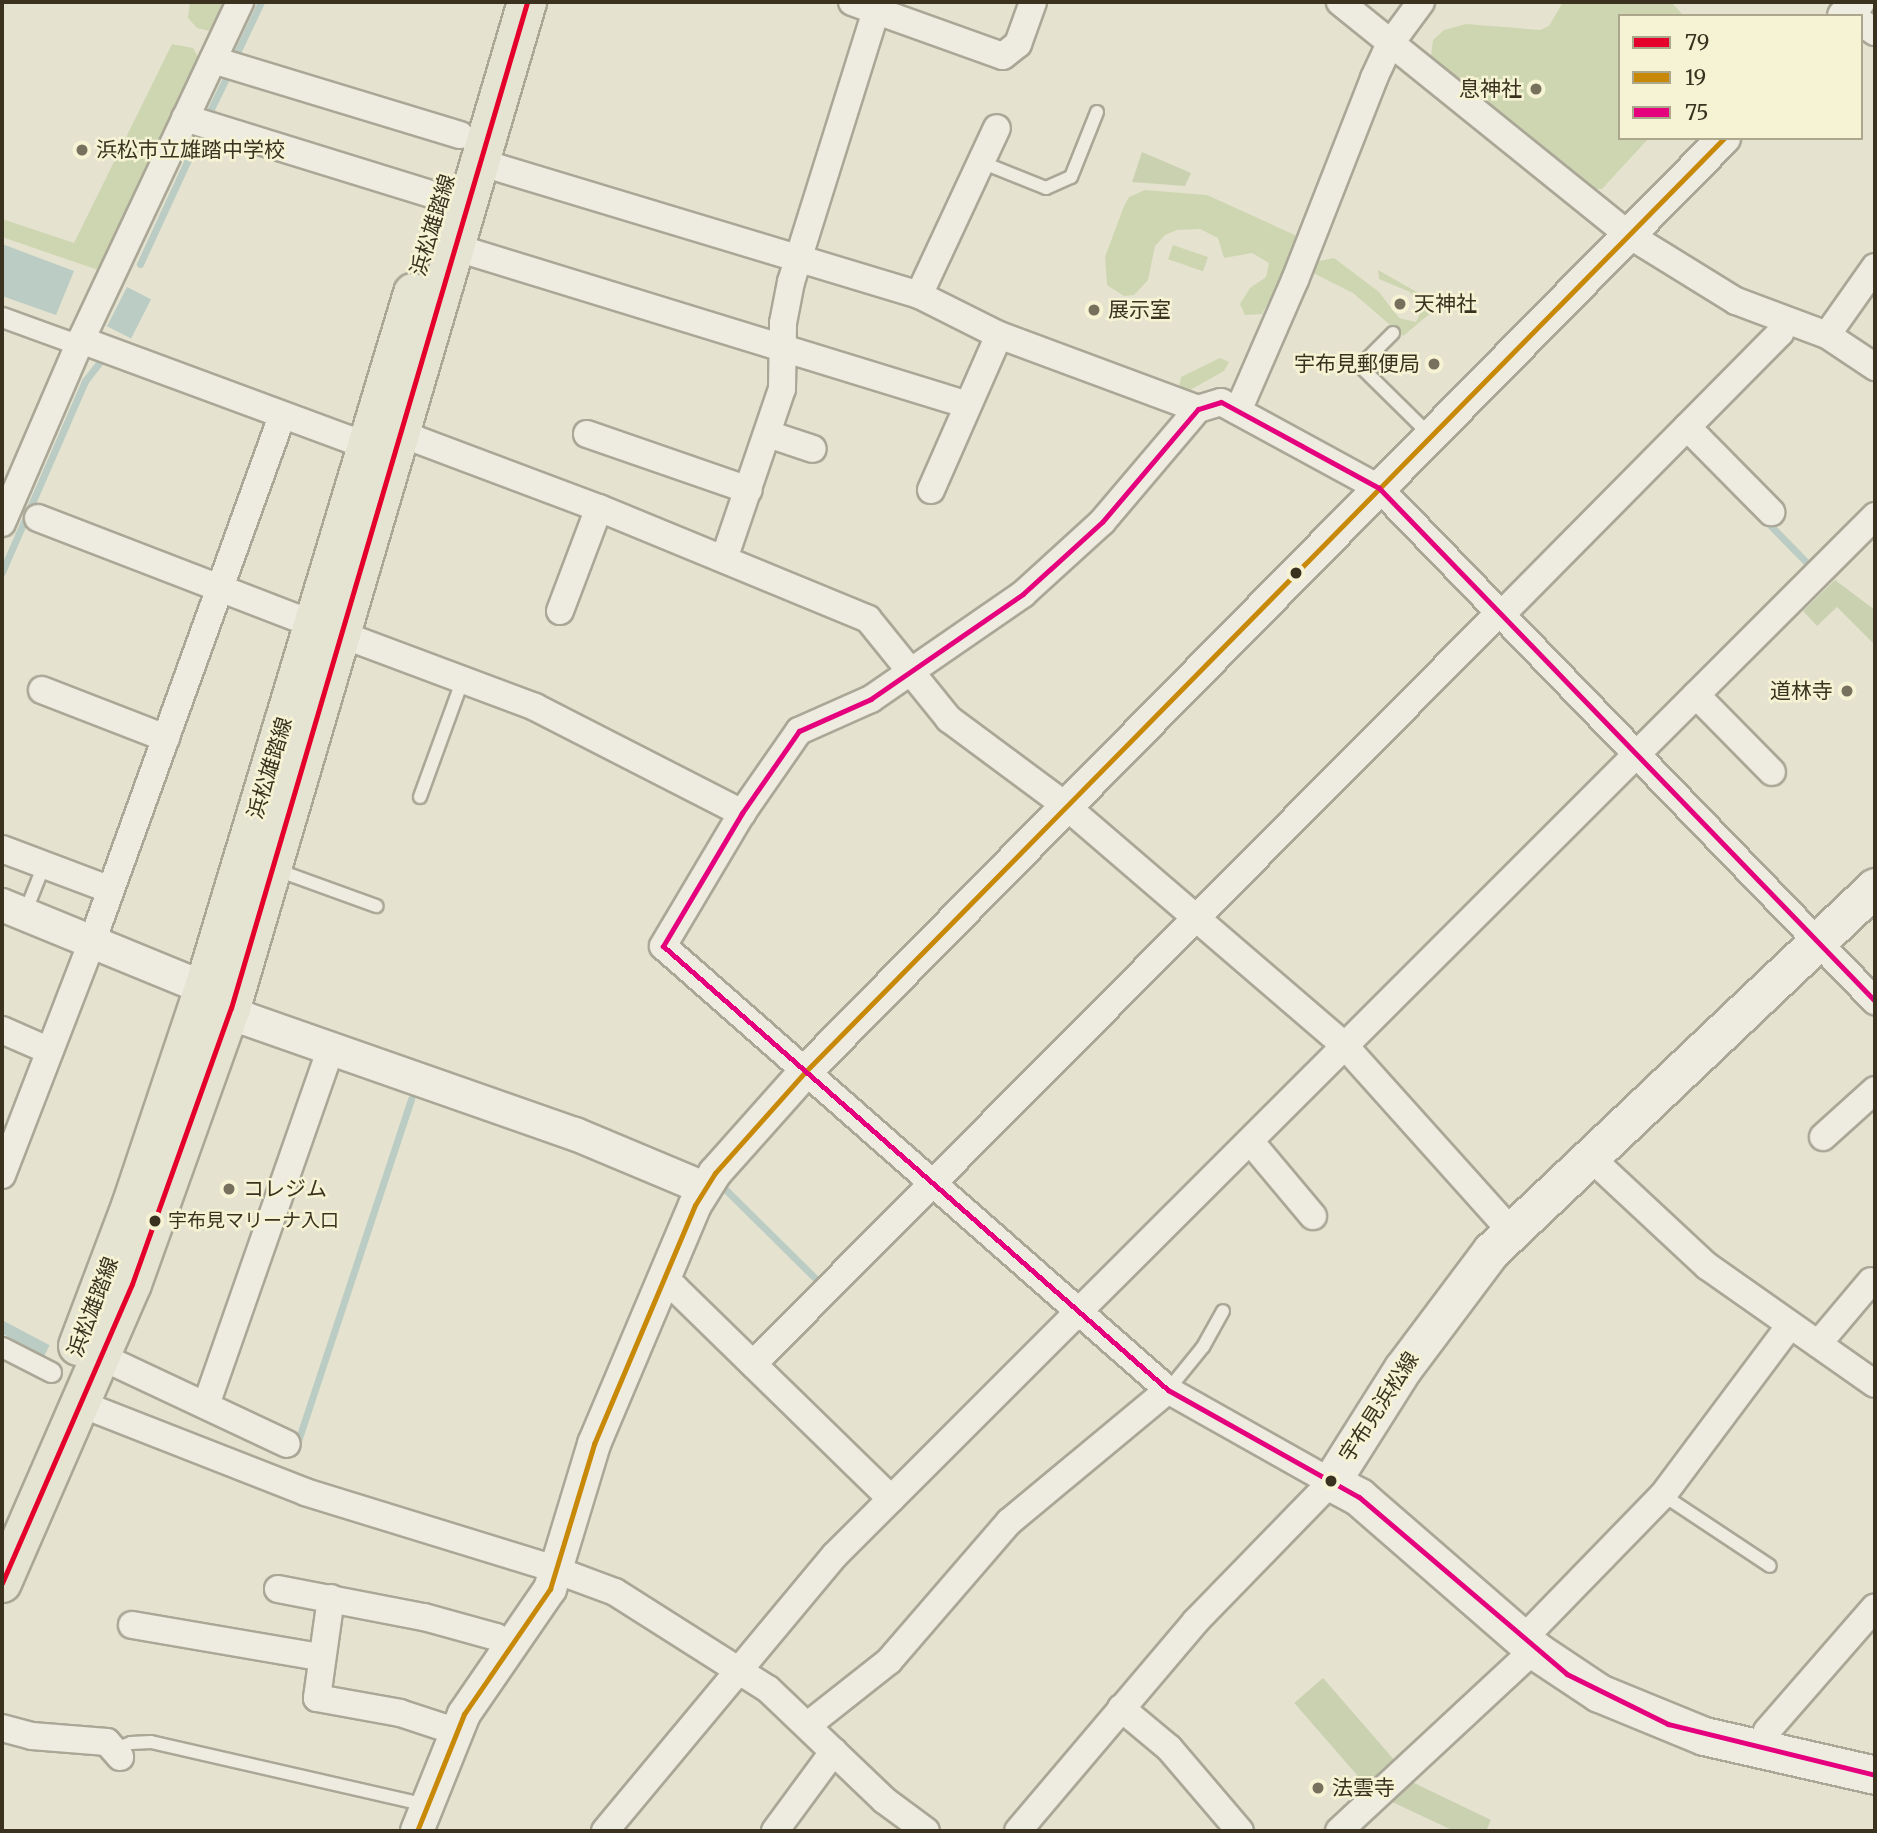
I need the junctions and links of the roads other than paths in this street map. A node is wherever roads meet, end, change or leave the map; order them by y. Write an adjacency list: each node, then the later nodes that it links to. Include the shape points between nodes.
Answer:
1 (240, 2): 9 (street)
2 (500, 2): 14 (main road, 浜松雄踏線)
3 (527, 2): 14 (main road, 浜松雄踏線)
4 (1033, 2): 7 (street, via 1018,44 1003,56)
5 (1340, 2): 8 (street)
6 (1421, 2): 8 (street)
7 (864, 6): 19 (street)
8 (1390, 44): 17 (street); 32 (street)
9 (213, 60): 11 (street); 14 (street)
10 (1097, 112): 15 (lane, via 1071,177 1059,183 1046,188)
11 (185, 118): 16 (street); 27 (street)
12 (996, 128): 15 (street)
13 (1722, 140): 17 (street)
14 (470, 148): 16 (main road, 浜松雄踏線); 19 (street)
15 (981, 162): 21 (street)
16 (454, 202): 18 (main road, 浜松雄踏線); 38 (main road, 浜松雄踏線)
17 (1629, 235): 23 (street, via 1699,281); 37 (street)
18 (454, 247): 28 (street); 38 (main road, 浜松雄踏線)
19 (796, 261): 21 (street); 28 (street, via 786,302)
20 (1875, 267): 26 (street)
21 (919, 295): 25 (street)
22 (2, 317): 27 (street)
23 (1784, 320): 26 (street); 34 (street, via 1780,333)
24 (1393, 333): 37 (lane, via 1360,366)
25 (999, 335): 30 (street); 31 (street)
26 (1827, 335): 29 (street)
27 (80, 343): 33 (street); 47 (street)
28 (785, 349): 30 (street); 36 (street, via 782,389)
29 (1871, 355)
30 (965, 404): 42 (street, via 950,454)
31 (1198, 409): 32 (street, via 1221,402); 53 (street, via 1077,547 995,616)
32 (1238, 411): 40 (street)
33 (282, 416): 38 (street); 49 (street)
34 (1687, 427): 44 (street); 51 (street)
35 (587, 434): 41 (street)
36 (768, 435): 39 (street); 41 (street)
37 (1431, 436): 40 (street)
38 (383, 440): 43 (street); 52 (main road, 浜松雄踏線)
39 (813, 449)
40 (1379, 488): 51 (street); 61 (street)
41 (749, 490): 48 (street)
42 (931, 490)
43 (599, 508): 48 (street); 50 (street)
44 (1772, 512)
45 (1875, 516): 56 (street)
46 (38, 518): 49 (street)
47 (2, 523)
48 (724, 559): 53 (street, via 868,619)
49 (219, 589): 52 (street); 57 (street)
50 (559, 611)
51 (1500, 614): 58 (street); 70 (street)
52 (327, 629): 54 (street); 65 (main road, 浜松雄踏線); 73 (main road, 浜松雄踏線)
53 (912, 672): 61 (street, via 949,719); 62 (street, via 861,704 799,731)
54 (463, 679): 60 (lane); 62 (street, via 535,707)
55 (42, 690): 57 (street)
56 (1696, 695): 58 (street); 59 (street)
57 (166, 738): 67 (street)
58 (1636, 755): 71 (street); 76 (street)
59 (1772, 772)
60 (420, 797)
61 (1066, 806): 70 (street); 79 (street)
62 (742, 813): 79 (street, via 663,946)
63 (2, 849): 64 (street)
64 (44, 865): 67 (street); 69 (lane)
65 (271, 868): 68 (lane); 73 (main road, 浜松雄踏線)
66 (1875, 887): 71 (main road, 宇布見浜松線)
67 (111, 890): 72 (street)
68 (376, 906)
69 (13, 910): 72 (street)
70 (1196, 918): 76 (street); 85 (street)
71 (1820, 939): 74 (street); 83 (main road, 宇布見浜松線)
72 (92, 942): 73 (street); 78 (street)
73 (218, 998): 77 (street, via 246,1019); 96 (main road, 浜松雄踏線, via 160,1210); 107 (main road, 浜松雄踏線)
74 (1875, 1001)
75 (2, 1031): 78 (street)
76 (1345, 1046): 82 (street); 88 (street)
77 (331, 1049): 86 (street, via 575,1134); 102 (street)
78 (50, 1051): 84 (street)
79 (806, 1071): 85 (street); 86 (street)
80 (1875, 1090): 81 (street)
81 (1823, 1137)
82 (1250, 1141): 87 (street); 92 (street)
83 (1590, 1157): 88 (main road, 宇布見浜松線); 93 (street, via 1684,1247)
84 (2, 1175)
85 (932, 1183): 92 (street); 97 (street)
86 (704, 1188): 90 (street)
87 (1313, 1216)
88 (1512, 1232): 104 (main road, 宇布見浜松線, via 1455,1295)
89 (1871, 1281): 94 (street)
90 (663, 1283): 97 (street, via 675,1288); 109 (street, via 586,1465)
91 (1223, 1311): 100 (lane, via 1203,1347)
92 (1078, 1312): 100 (street); 106 (street)
93 (1790, 1325): 94 (street); 105 (street)
94 (1818, 1344): 99 (street)
95 (2, 1347): 98 (street)
96 (102, 1357): 101 (main road, 浜松雄踏線); 102 (street)
97 (752, 1364): 106 (street)
98 (51, 1372)
99 (1875, 1384)
100 (1168, 1390): 104 (street); 120 (street, via 1009,1522 889,1661)
101 (81, 1404): 109 (street, via 315,1496); 110 (main road, 浜松雄踏線)
102 (206, 1405): 103 (street)
103 (287, 1444)
104 (1331, 1482): 115 (main road, 宇布見浜松線, via 1359,1497); 119 (street, via 1195,1622)
105 (1662, 1495): 108 (lane); 115 (street)
106 (891, 1499): 118 (street, via 814,1578)
107 (2, 1521)
108 (1770, 1566)
109 (557, 1570): 116 (street, via 540,1608); 118 (street, via 623,1597)
110 (2, 1583)
111 (278, 1589): 112 (street)
112 (331, 1598): 116 (street, via 496,1637); 117 (street)
113 (1875, 1606): 123 (street, via 1767,1731)
114 (132, 1625): 117 (street)
115 (1528, 1645): 123 (main road, 宇布見浜松線, via 1633,1710 1704,1735); 133 (street)
116 (511, 1649): 122 (street)
117 (320, 1657): 122 (street, via 317,1698 400,1713)
118 (739, 1668): 120 (street); 128 (street)
119 (1121, 1709): 131 (street); 132 (street, via 1168,1748)
120 (808, 1725): 124 (street)
121 (2, 1728): 125 (street, via 32,1736 107,1742)
122 (455, 1731): 127 (street)
123 (1763, 1749): 126 (main road, 宇布見浜松線)
124 (834, 1752): 129 (street); 130 (street, via 884,1800)
125 (118, 1753): 127 (lane, via 131,1742 151,1742)
126 (1875, 1775)
127 (422, 1818)
128 (605, 1831)
129 (775, 1831)
130 (926, 1831)
131 (1018, 1831)
132 (1240, 1831)
133 (1339, 1831)

